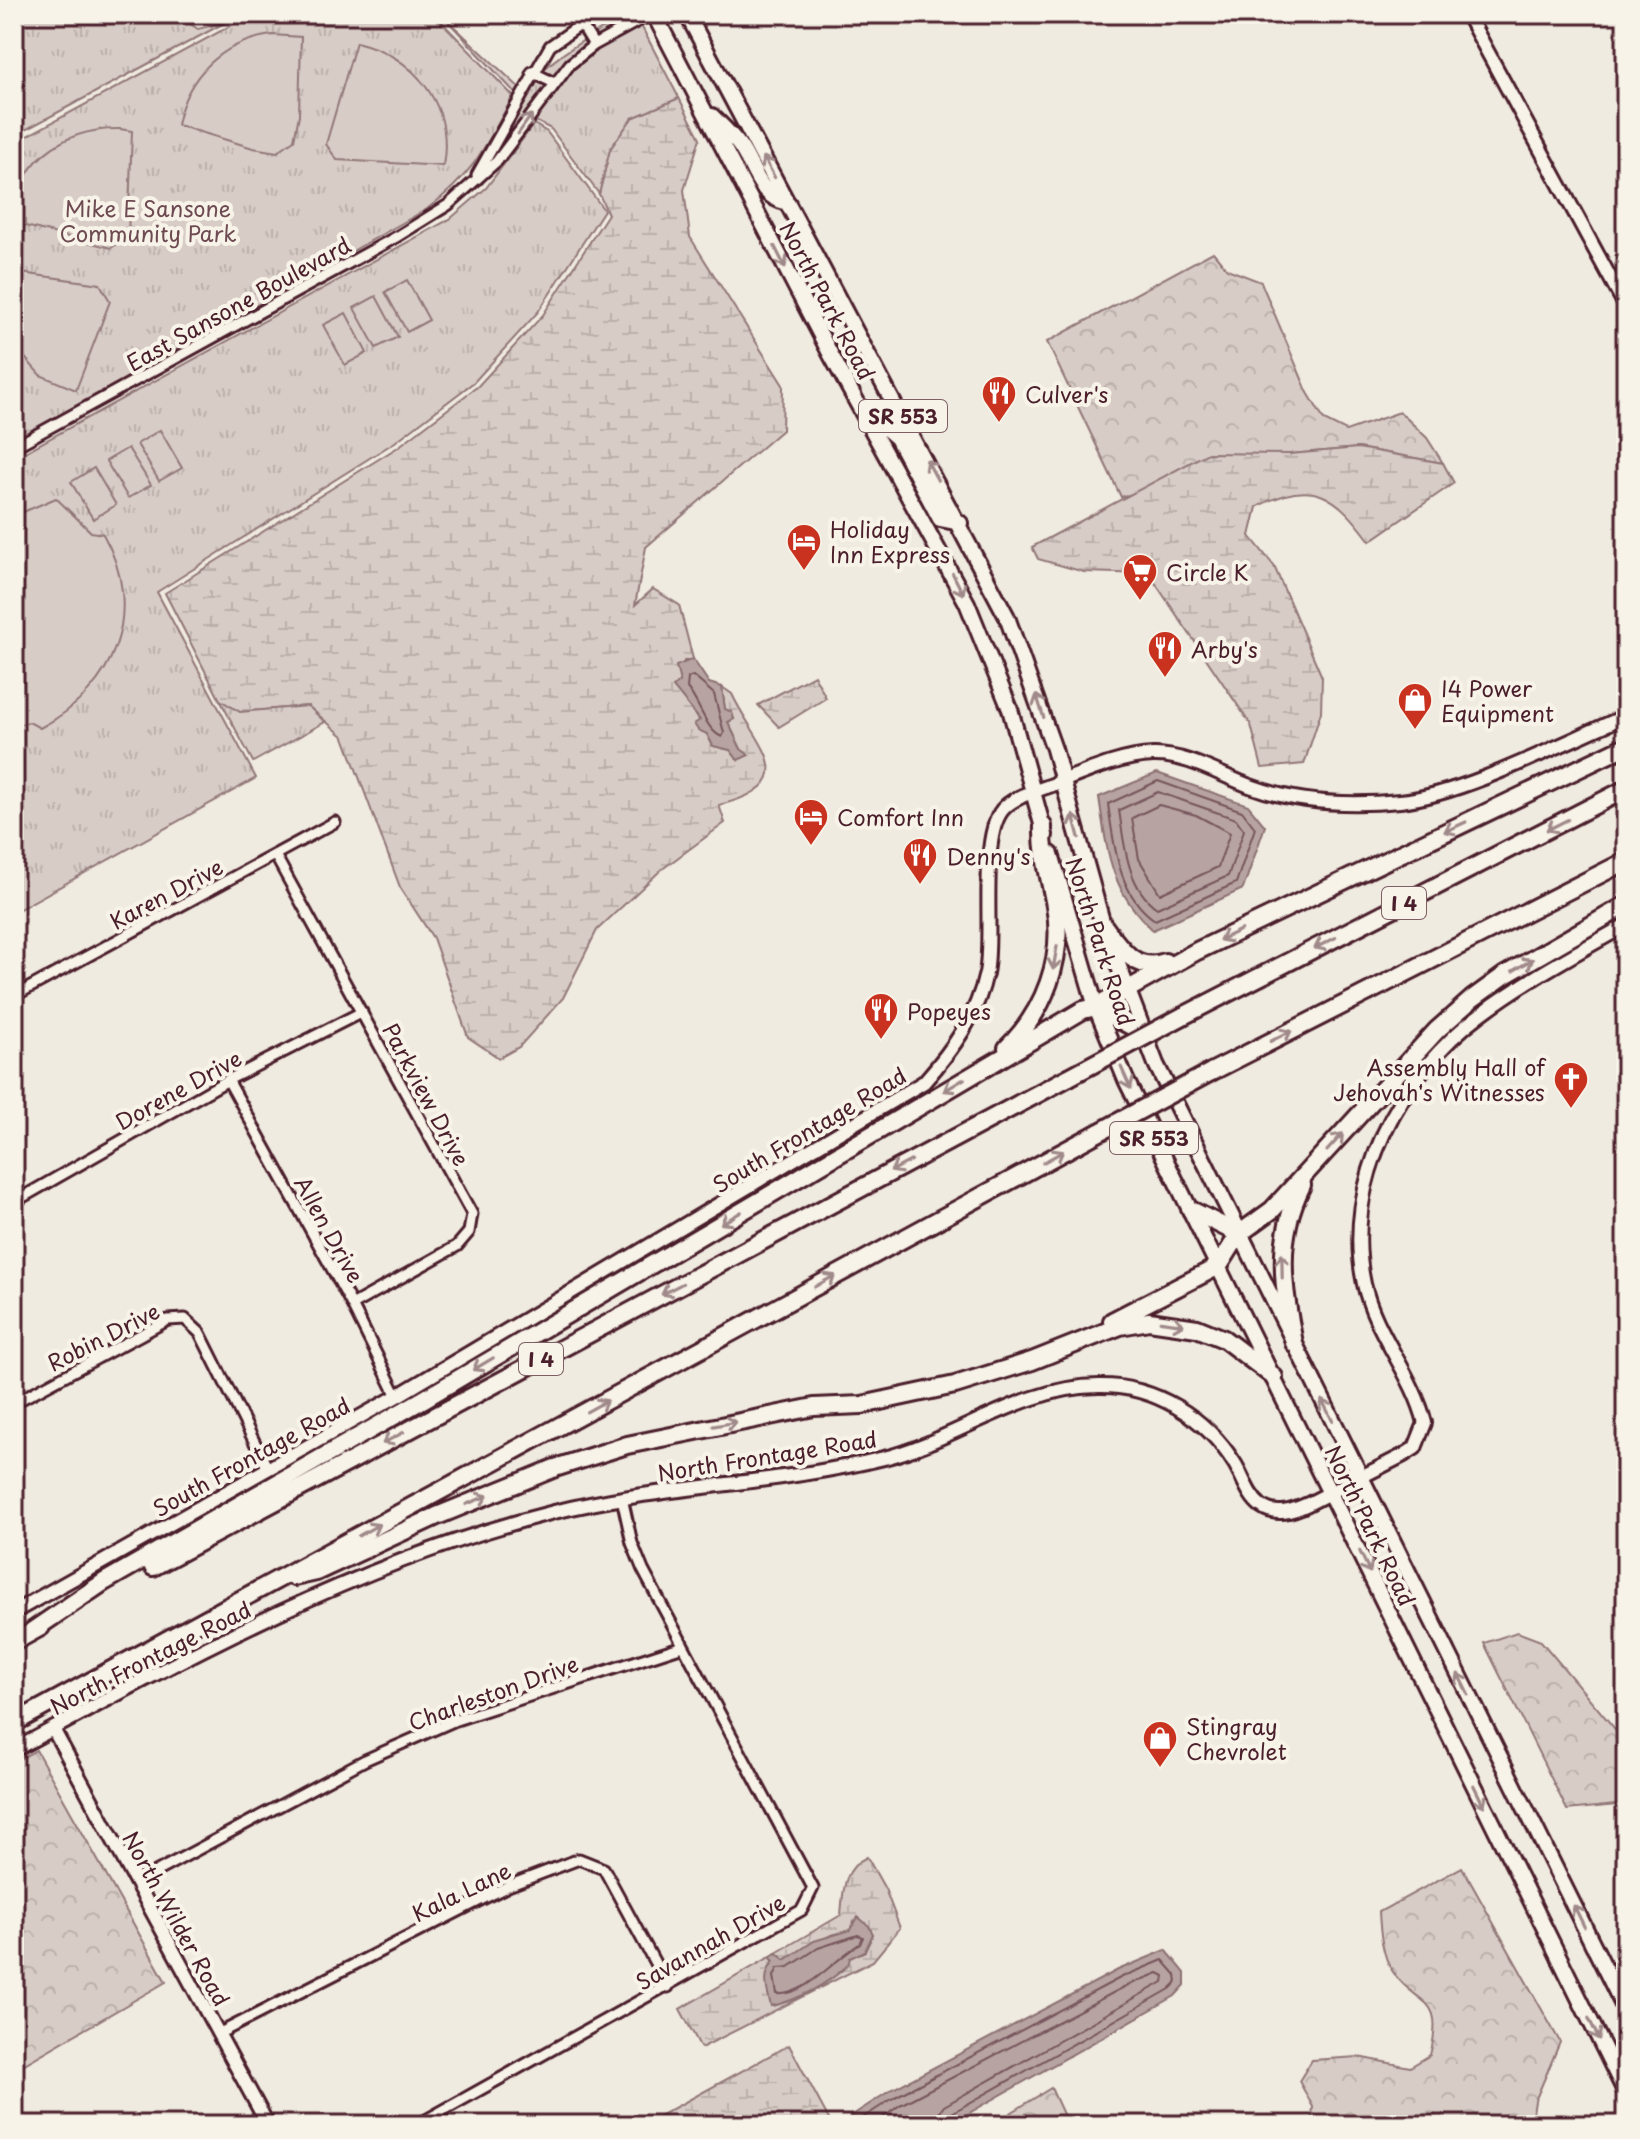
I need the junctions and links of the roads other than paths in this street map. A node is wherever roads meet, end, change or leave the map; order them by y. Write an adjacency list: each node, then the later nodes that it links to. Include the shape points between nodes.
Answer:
1 (596, 14): 5 (street, East Sansone Boulevard)
2 (652, 14): 6 (street, East Sansone Boulevard); 9 (main road, North Park Road / SR 553)
3 (687, 14): 11 (main road, North Park Road / SR 553, one-way to 3)
4 (1467, 14): 12 (street)
5 (580, 22): 6 (street); 7 (street, East Sansone Boulevard, via 550,46)
6 (594, 45): 8 (street, East Sansone Boulevard)
7 (532, 72): 8 (street); 10 (street, East Sansone Boulevard)
8 (554, 83): 10 (street, East Sansone Boulevard, one-way to 8, via 509,146)
9 (701, 104): 11 (main road, via 739,145 763,188); 13 (main road, North Park Road / SR 553, one-way to 13)
10 (473, 181): 14 (street, East Sansone Boulevard, via 448,205 398,236)
11 (788, 203): 15 (main road, North Park Road / SR 553, one-way to 11)
12 (1626, 307)
13 (862, 408): 15 (main road, via 897,438 940,519); 20 (main road, North Park Road / SR 553, one-way to 20, via 967,603 1010,709)
14 (14, 447)
15 (960, 523): 18 (main road, North Park Road / SR 553, one-way to 15, via 1023,655)
16 (1626, 716): 18 (street, South Frontage Road, via 1447,791 1403,801 1300,800 1174,757 1151,755)
17 (1626, 746): 28 (highway, one-way to 28)
18 (1064, 780): 20 (street, South Frontage Road); 26 (main road, North Park Road / SR 553, one-way to 18)
19 (1626, 789): 53 (highway, I 4, one-way to 53, bridge, via 1183,1016)
20 (1034, 792): 22 (main road, North Park Road / SR 553); 44 (street, South Frontage Road, via 1013,801 996,818 986,972 968,1026 924,1082)
21 (335, 822): 23 (street, Karen Drive)
22 (1043, 826): 31 (main road, North Park Road / SR 553); 34 (highway, one-way to 34, via 1042,848 1056,909 1053,967 1031,1019)
23 (275, 855): 30 (street, Karen Drive); 32 (street, Parkview Drive)
24 (1626, 861): 51 (highway, one-way to 24, bridge, via 1211,1072)
25 (1626, 905): 36 (highway, one-way to 25, via 1472,999)
26 (1103, 925): 28 (highway, via 1127,956 1142,964 1153,967); 29 (main road, North Park Road / SR 553)
27 (1626, 925): 48 (street, North Frontage Road, via 1479,1015 1419,1076 1381,1140 1365,1186 1360,1259 1371,1311 1425,1423 1415,1448)
28 (1197, 951): 29 (highway)
29 (1125, 990): 31 (highway); 33 (main road, North Park Road / SR 553)
30 (14, 996)
31 (1096, 1007): 33 (highway); 34 (highway); 38 (main road, North Park Road / SR 553, one-way to 38)
32 (362, 1012): 35 (street, Dorene Drive); 41 (street, Parkview Drive, via 472,1214 469,1232 457,1246)
33 (1142, 1032): 39 (main road, North Park Road / SR 553)
34 (993, 1061): 53 (highway, one-way to 53, via 104,1582)
35 (228, 1080): 37 (street, Dorene Drive); 41 (street, Allen Drive)
36 (1309, 1170): 39 (highway, via 1272,1210); 42 (highway, one-way to 36, via 1283,1288 1282,1246)
37 (14, 1202)
38 (1191, 1210): 39 (highway); 40 (main road, North Park Road / SR 553)
39 (1239, 1234): 40 (highway); 42 (main road, North Park Road / SR 553)
40 (1219, 1266): 43 (main road, North Park Road / SR 553); 46 (highway, via 1131,1313 1039,1352)
41 (352, 1305): 44 (street, Allen Drive)
42 (1294, 1343): 48 (main road, North Park Road / SR 553, one-way to 42)
43 (1274, 1377): 46 (highway, one-way to 43, via 955,1385 1120,1326 1149,1321 1184,1325 1224,1339); 49 (main road, North Park Road / SR 553)
44 (397, 1396): 47 (street, South Frontage Road)
45 (14, 1403): 47 (street, Robin Drive, via 168,1320 185,1319 200,1333)
46 (828, 1407): 51 (highway, one-way to 46, via 316,1572 437,1516 627,1445)
47 (268, 1469): 52 (street, South Frontage Road)
48 (1361, 1477): 49 (street, North Frontage Road); 61 (main road, North Park Road, one-way to 48)
49 (1331, 1492): 50 (street, North Frontage Road, via 1293,1511 1272,1511 1253,1497 1230,1456 1201,1423 1149,1394 1097,1386 1055,1391 888,1457); 63 (main road, North Park Road, one-way to 63)
50 (622, 1498): 55 (street, via 632,1543); 57 (street, North Frontage Road, via 495,1528 377,1571 190,1656)
51 (276, 1581): 56 (highway)
52 (14, 1612)
53 (32, 1631): 54 (highway, I 4)
54 (14, 1642)
55 (683, 1646): 59 (street, Charleston Drive, via 456,1720 365,1760); 60 (street, Savannah Drive, via 813,1888 802,1910)
56 (14, 1723)
57 (53, 1729): 58 (street, North Frontage Road); 59 (street, North Wilder Road)
58 (14, 1750)
59 (135, 1883): 62 (street, North Wilder Road)
60 (668, 1987): 62 (street, Kala Lane, via 604,1869 579,1859 508,1886); 65 (street, Savannah Drive)
61 (1626, 2011)
62 (218, 2034): 64 (street, North Wilder Road)
63 (1626, 2093)
64 (268, 2125)
65 (417, 2125)

